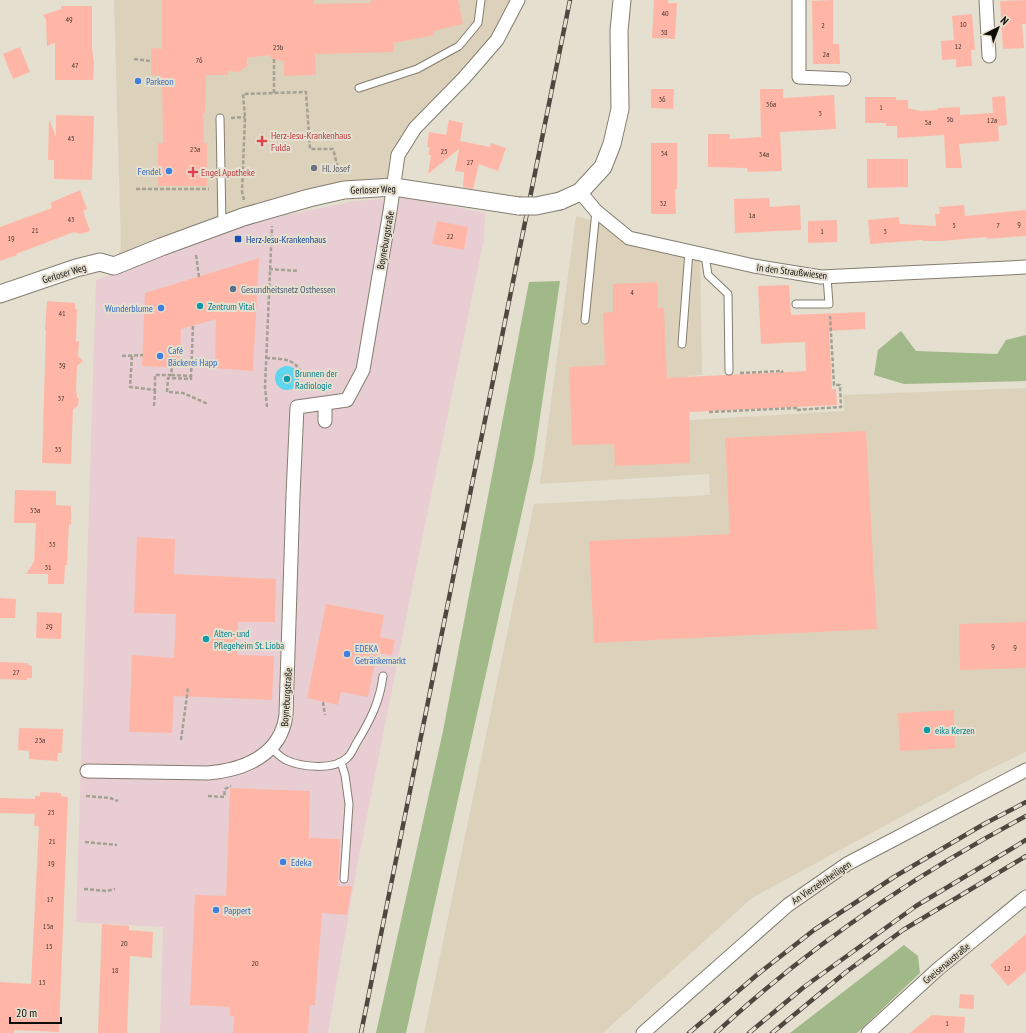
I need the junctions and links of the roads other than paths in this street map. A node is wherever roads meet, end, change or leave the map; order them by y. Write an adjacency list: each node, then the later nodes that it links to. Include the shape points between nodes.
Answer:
1 (481, 0): 8 (lane, via 478,22 459,46 418,69)
2 (518, 0): 10 (street, Boyneburgstraße, via 497,40 415,128 398,155)
3 (622, 0): 11 (street, Gerloser Weg, via 619,32 620,109 604,167)
4 (799, 0): 7 (street, via 799,78)
5 (986, 0): 6 (street)
6 (989, 56)
7 (844, 79)
8 (359, 88)
9 (220, 118): 13 (lane)
10 (394, 187): 11 (street, Gerloser Weg, bridge, via 519,206 536,206 560,201); 13 (street, Gerloser Weg, via 344,190); 23 (street, Boyneburgstraße, via 363,370 347,400)
11 (580, 192): 12 (street, In den Straußwiesen)
12 (596, 211): 14 (street, In den Straußwiesen, via 629,238); 20 (lane)
13 (222, 224): 18 (street, Gerloser Weg, via 114,266 100,262)
14 (689, 251): 15 (street, In den Straußwiesen); 21 (lane)
15 (706, 255): 17 (street, In den Straußwiesen, via 754,266); 22 (lane, via 708,275 728,294)
16 (1026, 267): 17 (street, In den Straußwiesen)
17 (827, 276): 19 (lane, via 829,304)
18 (0, 294)
19 (796, 304)
20 (586, 320)
21 (682, 344)
22 (729, 371)
23 (325, 403): 24 (street); 26 (street, Boyneburgstraße, via 297,407 286,715 283,732)
24 (325, 421)
25 (383, 676): 27 (lane, via 377,705 368,725 348,757)
26 (271, 748): 27 (lane, via 285,759 303,765 324,766); 28 (street, Boyneburgstraße, via 252,762 221,772)
27 (341, 762): 30 (lane, via 349,804)
28 (87, 770)
29 (1026, 770): 32 (street, An Vierzehnheiligen, via 847,864 788,905)
30 (344, 879)
31 (1026, 897): 33 (street, Gneisenaustraße, via 938,969)
32 (643, 1033)
33 (868, 1033)

